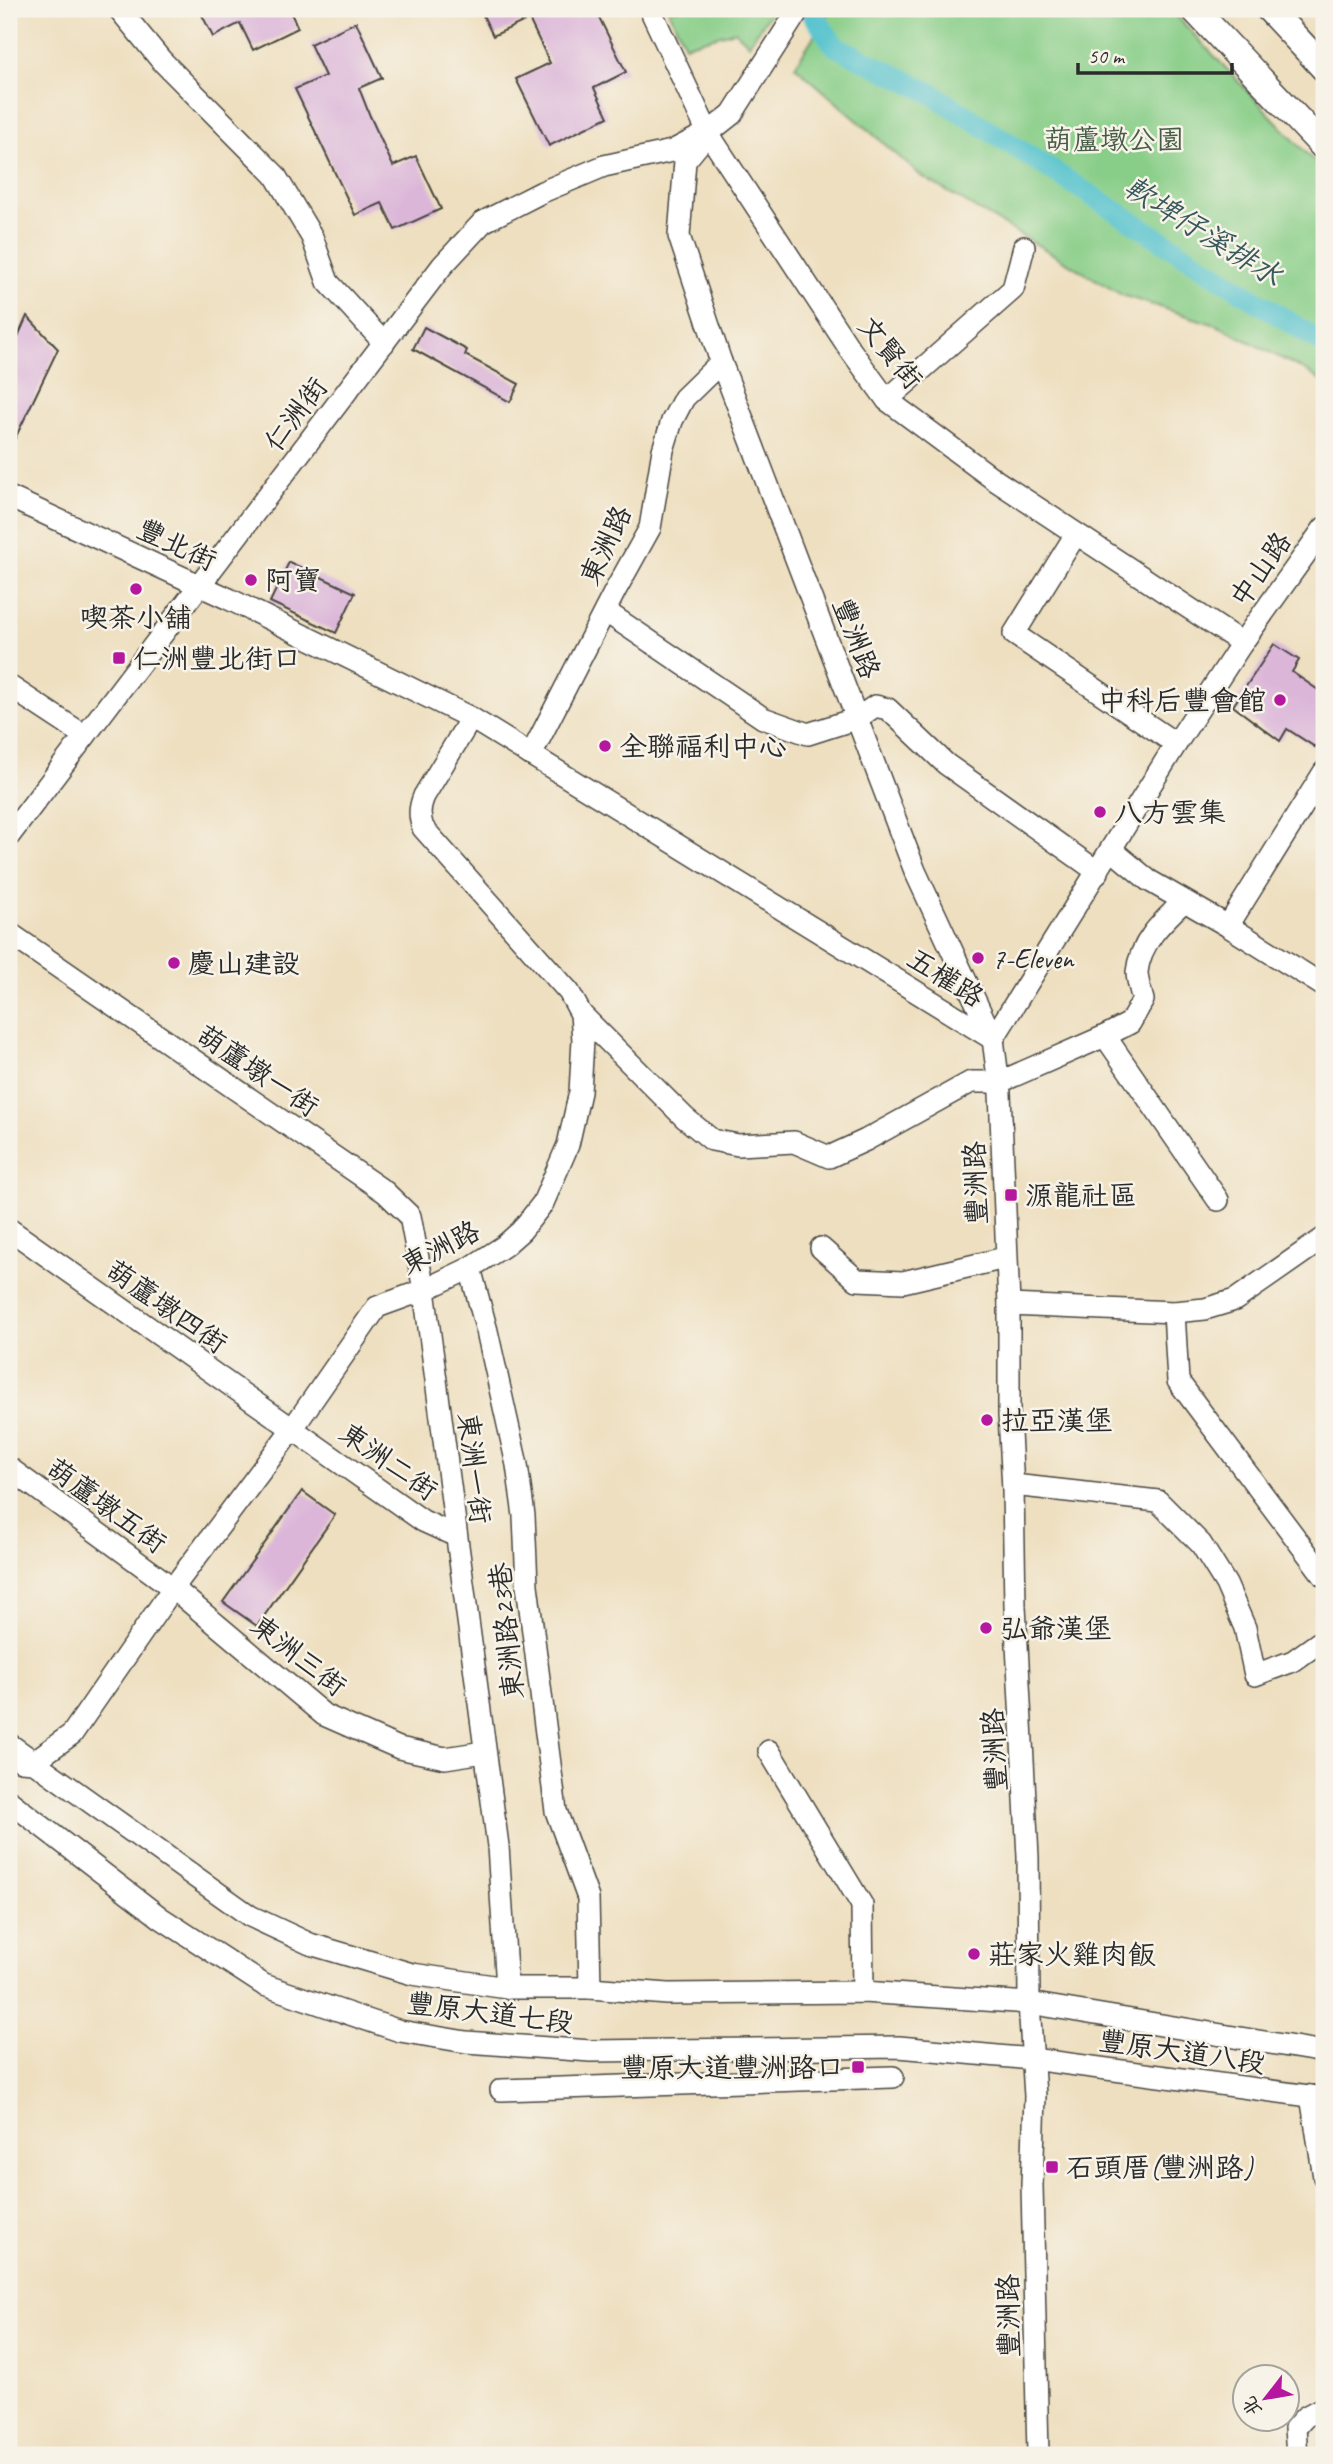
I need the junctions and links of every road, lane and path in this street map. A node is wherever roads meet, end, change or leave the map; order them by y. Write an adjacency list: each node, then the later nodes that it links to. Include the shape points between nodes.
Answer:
1 (119, 9): 10 (street, via 161,60 275,175 312,237 328,282)
2 (650, 9): 7 (street, 文賢街)
3 (799, 9): 7 (street, 豐洲路, via 732,114)
4 (1194, 9): 8 (main road)
5 (1269, 9): 6 (main road)
6 (1324, 68)
7 (708, 133): 10 (street, 仁洲街, via 672,151 604,166 483,222 442,266); 11 (street, 豐洲路, via 685,161 678,236); 12 (street, 文賢街)
8 (1324, 147)
9 (1024, 247): 12 (street, via 1013,289)
10 (384, 343): 16 (street, 仁洲街)
11 (721, 362): 17 (street, 東洲路, via 684,398 671,422 650,528); 21 (street, 豐洲路)
12 (887, 400): 15 (street, 文賢街)
13 (9, 497): 16 (street, 豐北街)
14 (1324, 527): 18 (street, 中山路)
15 (1076, 534): 18 (street, 文賢街); 23 (street, via 1014,634)
16 (200, 586): 20 (street, 豐北街); 22 (street, 仁洲街)
17 (606, 611): 21 (street, via 763,718 808,734); 24 (street, 東洲路)
18 (1242, 643): 23 (street, 五權路)
19 (9, 686): 22 (street)
20 (471, 718): 24 (street, 五權路); 33 (street, 東洲路, via 424,796 419,809 423,828 569,992)
21 (858, 718): 28 (street, via 875,706 888,709 946,764); 35 (street, 豐洲路, via 915,871)
22 (85, 736): 26 (street, 仁洲街)
23 (1176, 744): 27 (street, 五權路)
24 (531, 755): 35 (street, 五權路)
25 (1324, 772): 30 (street)
26 (9, 836)
27 (1112, 850): 28 (street, 五權路); 29 (street)
28 (1098, 872): 35 (street, 五權路)
29 (1183, 902): 30 (street); 34 (street, via 1144,947 1137,974 1143,1000 1130,1023)
30 (1228, 926): 32 (street)
31 (9, 933): 43 (street, 葫蘆墩一街, via 385,1192 410,1216)
32 (1322, 981)
33 (581, 1014): 36 (street, via 712,1140 794,1143 829,1157 971,1082); 42 (street, 東洲路, via 580,1092 568,1145 551,1187 521,1231)
34 (1105, 1036): 36 (street); 37 (street)
35 (993, 1039): 36 (street, 豐洲路)
36 (1000, 1083): 41 (street, 豐洲路)
37 (1218, 1200)
38 (9, 1229): 46 (street, 葫蘆墩四街)
39 (1324, 1238): 45 (street, via 1235,1300)
40 (821, 1248): 41 (street, via 857,1280 902,1282)
41 (1005, 1258): 44 (street, 豐洲路)
42 (470, 1268): 43 (street, 東洲路); 60 (street, 東洲路23巷, via 517,1465 527,1585 556,1811 588,1898)
43 (424, 1290): 46 (street, 東洲路, via 377,1307); 49 (street, 東洲一街)
44 (1009, 1305): 45 (street); 48 (street, 豐洲路)
45 (1174, 1312): 50 (street, via 1178,1381)
46 (293, 1428): 49 (street, 東洲二街, via 423,1521); 51 (street, 東洲路)
47 (9, 1468): 51 (street, 葫蘆墩五街)
48 (1013, 1485): 52 (street, via 1158,1501 1201,1544 1226,1584 1245,1628 1255,1675 1293,1661); 62 (street, 豐洲路, via 1028,1857)
49 (456, 1536): 55 (street, 東洲一街)
50 (1324, 1576)
51 (173, 1588): 55 (street, 東洲三街, via 324,1715 399,1748 445,1758); 57 (street, 東洲路, via 72,1734)
52 (1324, 1639)
53 (9, 1744): 57 (street, 豐原大道七段)
54 (769, 1751): 61 (street, via 862,1905)
55 (484, 1752): 59 (street, 東洲一街, via 498,1846)
56 (9, 1760): 57 (street)
57 (33, 1762): 59 (street, 豐原大道七段, via 250,1916 310,1944 412,1974)
58 (9, 1801): 63 (street, 豐原大道七段, via 161,1918 264,1985 334,2010 400,2031 466,2042 591,2051)
59 (507, 1988): 60 (street, 豐原大道七段)
60 (590, 1988): 61 (street, 豐原大道七段, via 668,1994)
61 (863, 1992): 62 (street, 豐原大道七段)
62 (1029, 2003): 64 (street, 豐原大道八段); 65 (street, 豐洲路)
63 (758, 2049): 65 (street, 豐原大道七段, via 899,2047); 67 (street)
64 (1324, 2052)
65 (1032, 2059): 69 (street, 豐原大道八段); 72 (street, 豐洲路)
66 (893, 2077): 67 (street)
67 (756, 2081): 68 (street)
68 (501, 2090)
69 (1317, 2097): 70 (street)
70 (1324, 2177)
71 (1324, 2407): 73 (street, via 1304,2417 1295,2428)
72 (1038, 2455)
73 (1297, 2455)

